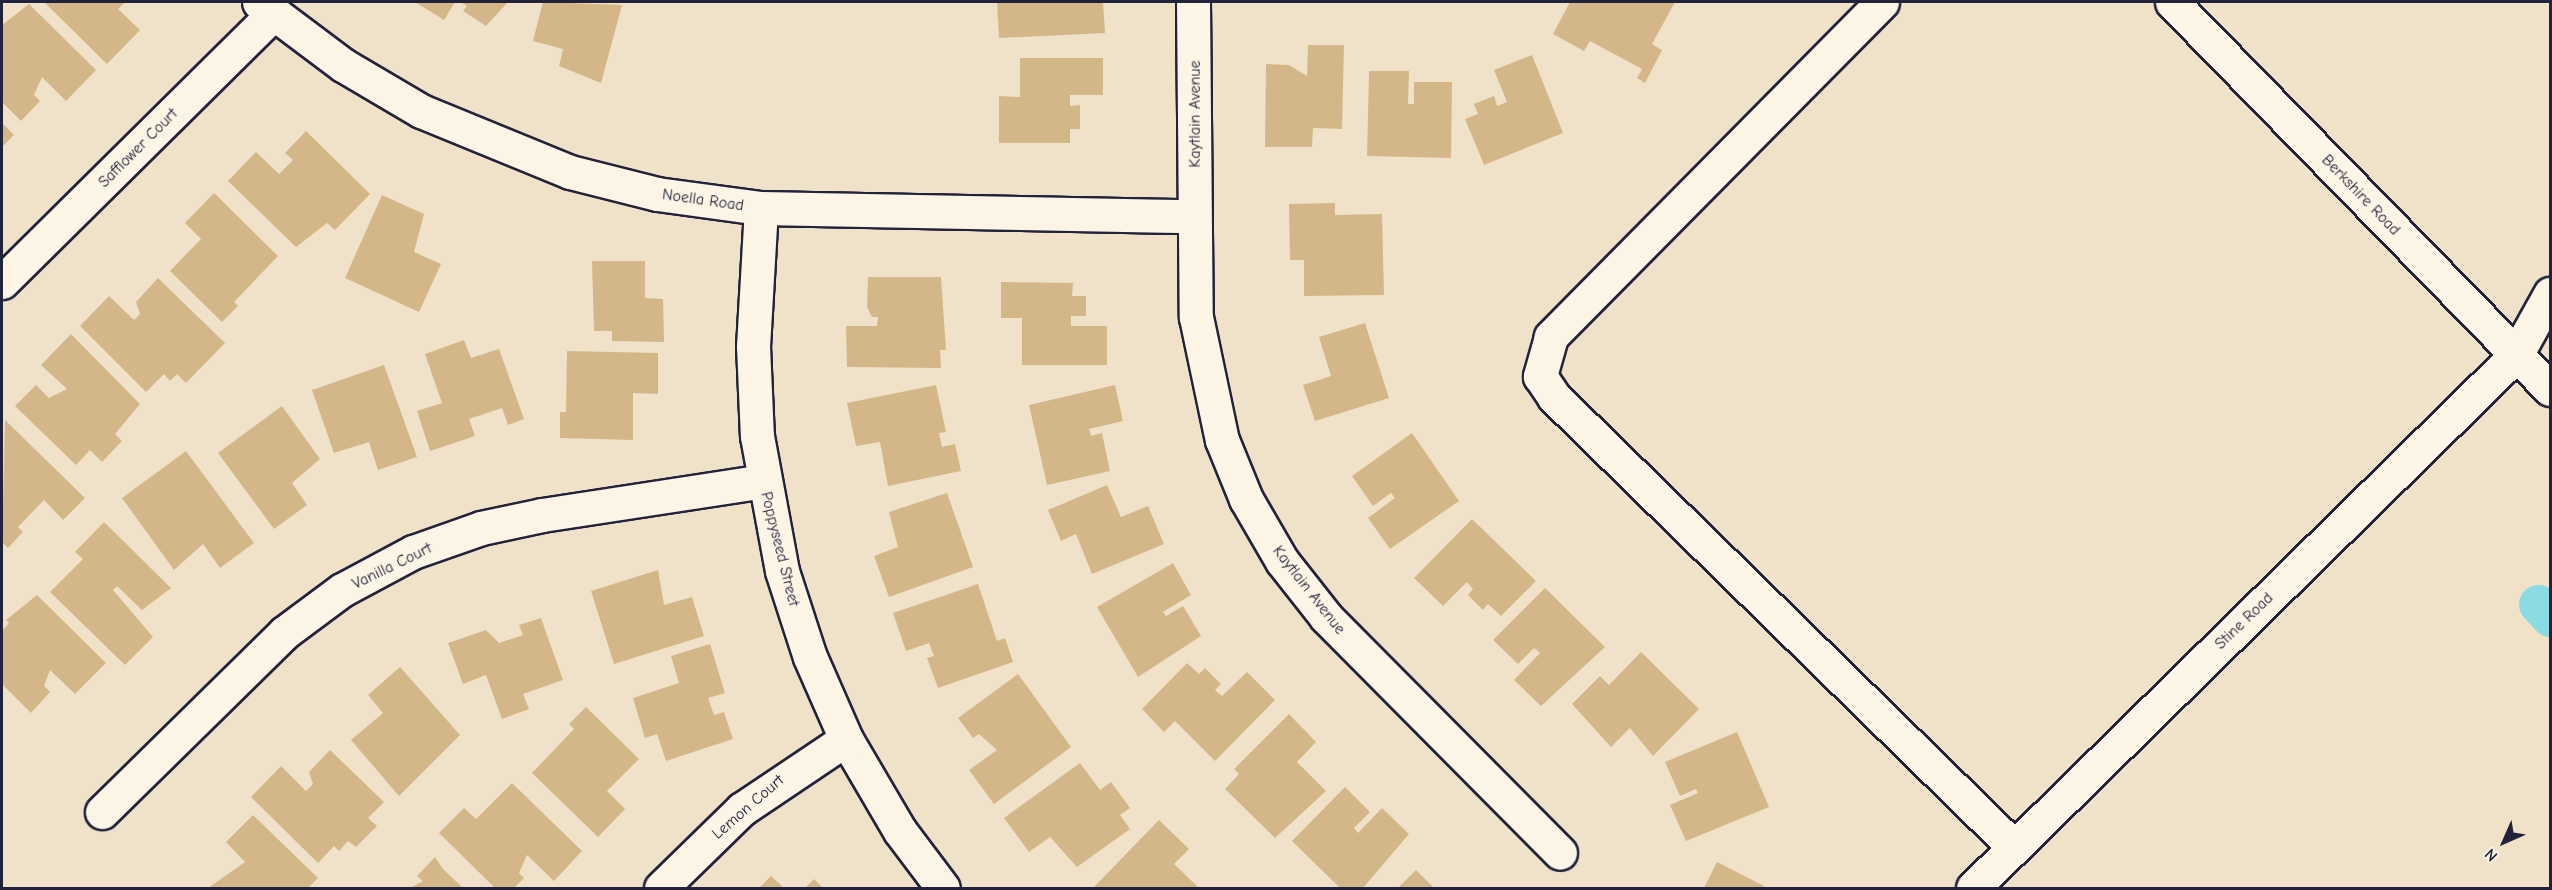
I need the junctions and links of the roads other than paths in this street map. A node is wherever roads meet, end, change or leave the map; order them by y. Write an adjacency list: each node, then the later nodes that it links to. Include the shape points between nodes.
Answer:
1 (1193, 2): 6 (street, Kaytlain Avenue)
2 (1882, 2): 15 (street, via 1551,337 1540,375 1554,397)
3 (2172, 2): 10 (street, Berkshire Road)
4 (267, 7): 5 (street, Noella Road, via 344,65 489,143 570,172 657,194); 7 (street, Safflower Court)
5 (761, 208): 6 (street, Noella Road); 12 (street, Poppyseed Street, via 753,346)
6 (1194, 216): 16 (street, Kaytlain Avenue, via 1196,317 1206,380 1246,499 1282,561 1326,618)
7 (2, 282)
8 (2550, 294): 10 (street, Stine Road)
9 (2550, 340): 10 (street, Stine Road)
10 (2516, 355): 11 (street, Berkshire Road); 15 (street, Stine Road)
11 (2550, 389)
12 (763, 481): 13 (street, Poppyseed Street, via 782,571 810,657); 14 (street, Vanilla Court, via 542,514 481,528 413,552 342,590 284,633)
13 (846, 739): 17 (street, Lemon Court, via 742,809); 18 (street, Poppyseed Street, via 900,831)
14 (102, 812)
15 (2014, 848): 19 (street, Stine Road)
16 (1560, 853)
17 (661, 888)
18 (943, 888)
19 (1973, 888)

